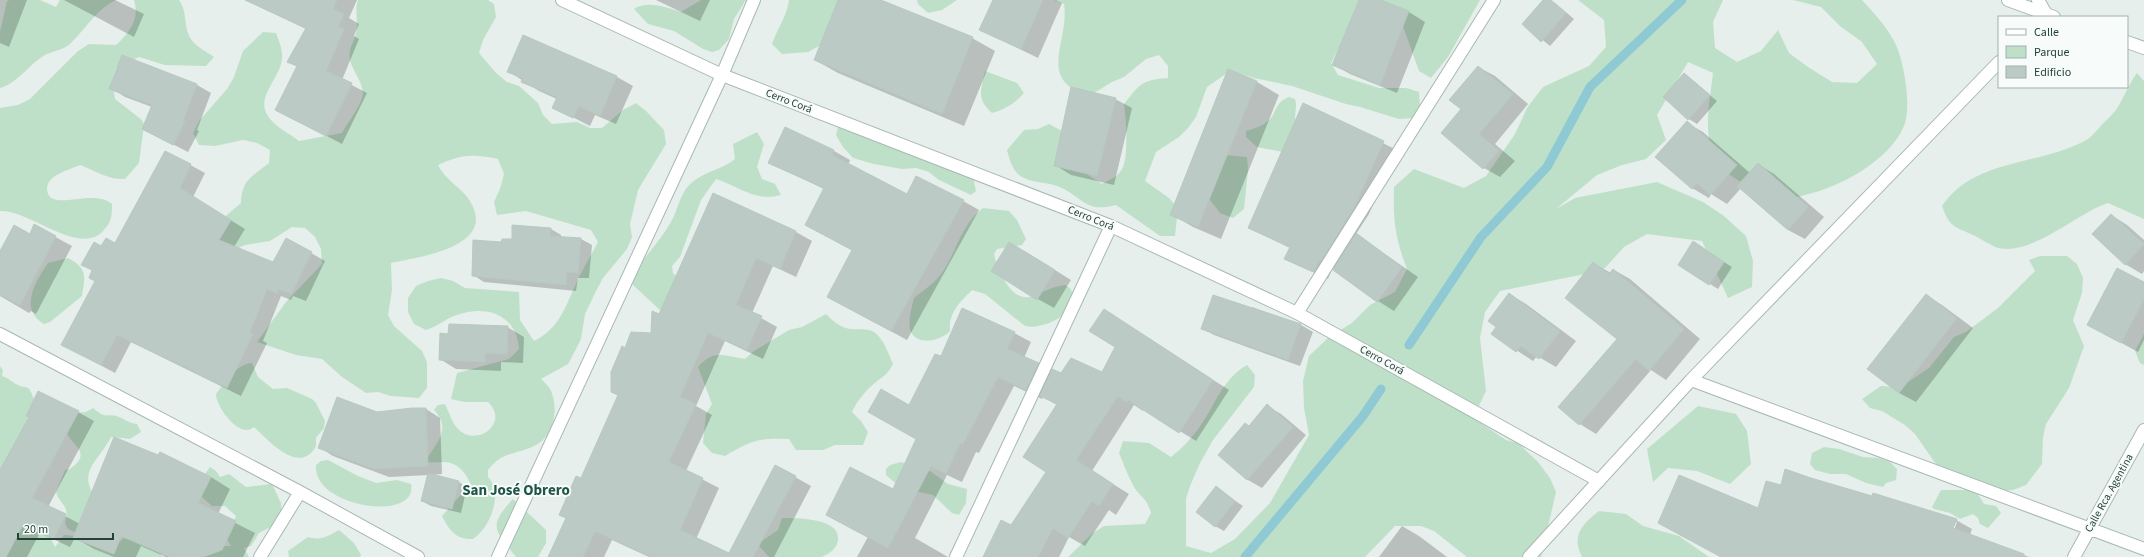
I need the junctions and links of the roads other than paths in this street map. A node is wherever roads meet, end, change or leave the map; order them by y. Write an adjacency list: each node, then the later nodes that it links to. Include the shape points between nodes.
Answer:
1 (562, 0): 10 (street, Cerro Corá)
2 (754, 0): 10 (street)
3 (1494, 0): 12 (street)
4 (2008, 0): 6 (street)
5 (2038, 0): 6 (street)
6 (2047, 16)
7 (2128, 42): 8 (street)
8 (2144, 48)
9 (1998, 63): 14 (street)
10 (722, 75): 11 (street, Cerro Corá); 22 (street)
11 (1111, 226): 12 (street, Cerro Corá); 23 (street)
12 (1297, 312): 16 (street, Cerro Corá)
13 (0, 334): 17 (street)
14 (1691, 380): 16 (street); 18 (street)
15 (2144, 430): 18 (street, Calle Rca. Agentina)
16 (1599, 481): 24 (street)
17 (300, 492): 20 (street); 21 (street)
18 (2089, 529): 19 (street); 25 (street, Calle Rca. Agentina)
19 (2144, 549)
20 (260, 557)
21 (418, 557)
22 (498, 557)
23 (956, 557)
24 (1529, 557)
25 (2074, 557)

